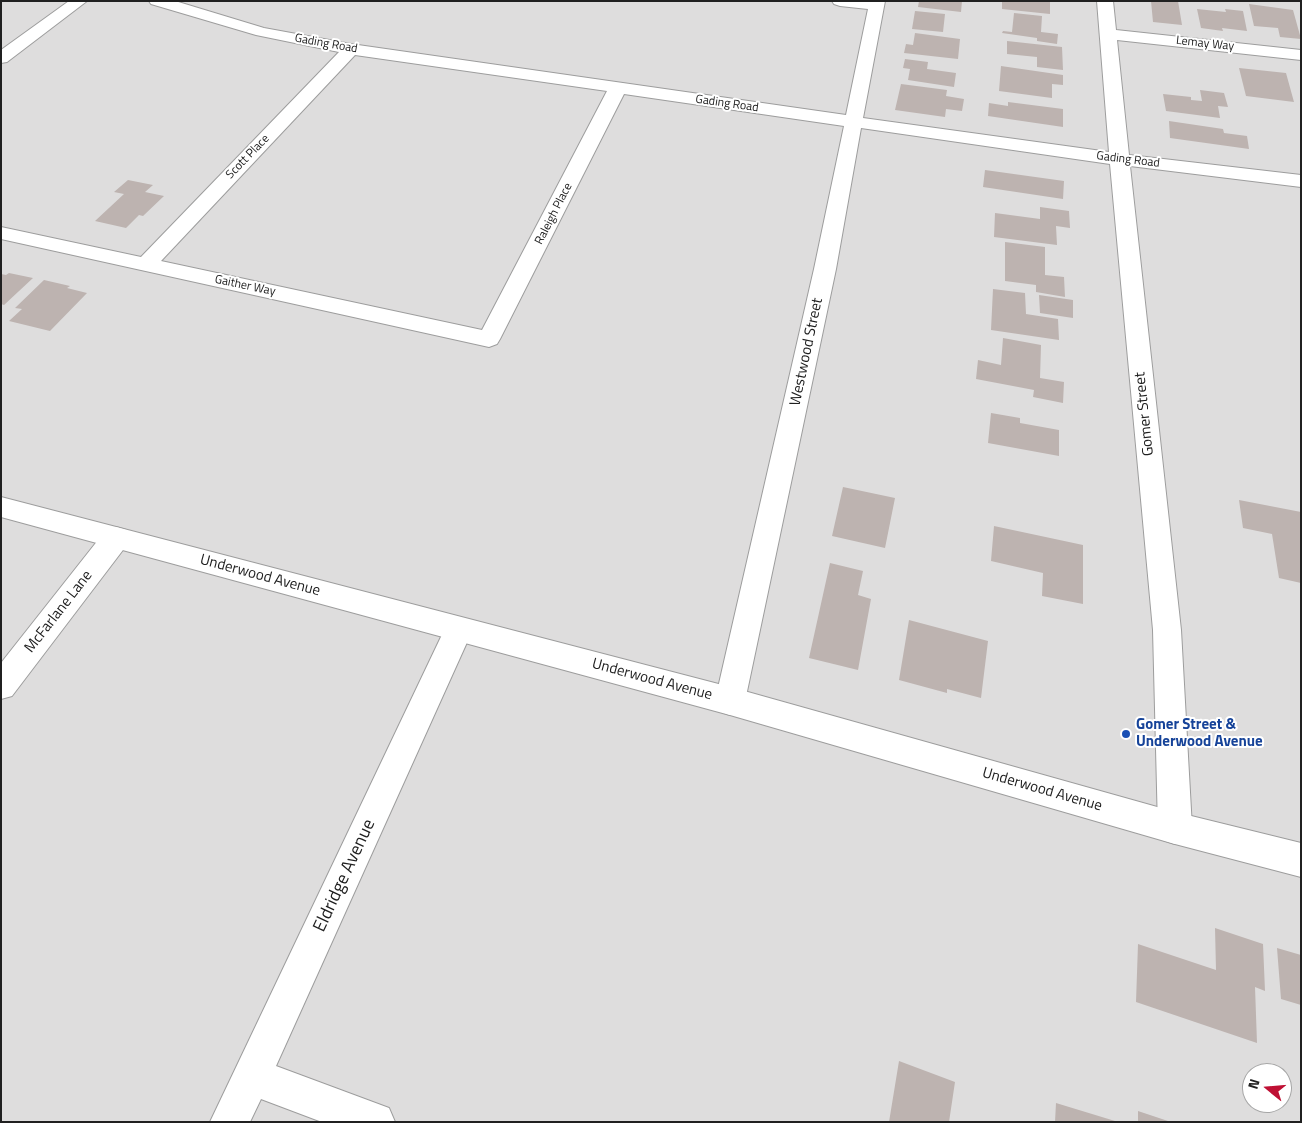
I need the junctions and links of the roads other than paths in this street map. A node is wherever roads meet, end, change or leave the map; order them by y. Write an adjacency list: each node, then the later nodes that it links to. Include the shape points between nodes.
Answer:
1 (79, 1): 10 (street)
2 (158, 1): 6 (street, Gading Road)
3 (840, 1): 5 (street)
4 (1105, 1): 7 (street, Gomer Street)
5 (877, 3): 12 (street, Westwood Street)
6 (186, 4): 8 (street, Gading Road, via 262,32)
7 (1108, 34): 9 (street, Lemay Way); 13 (street, Gomer Street)
8 (351, 49): 11 (street, Gading Road); 16 (street, Scott Place)
9 (1301, 55)
10 (1, 58)
11 (618, 88): 12 (street, Gading Road); 17 (street, Raleigh Place)
12 (854, 122): 13 (street, Gading Road); 22 (street, Westwood Street)
13 (1120, 159): 14 (street, Gading Road); 23 (street, Gomer Street, via 1167,630)
14 (1301, 181)
15 (1, 233): 16 (street, Gaither Way)
16 (146, 264): 17 (street, Gaither Way)
17 (490, 339)
18 (1, 507): 19 (street, Underwood Avenue)
19 (116, 538): 20 (street, Underwood Avenue); 21 (street, McFarlane Lane)
20 (459, 629): 22 (street, Underwood Avenue); 25 (street, Eldridge Avenue)
21 (1, 686)
22 (730, 701): 23 (street, Underwood Avenue)
23 (1175, 828): 24 (street, Underwood Avenue)
24 (1301, 860)
25 (252, 1076): 26 (street, Eldridge Avenue); 27 (street)
26 (230, 1122)
27 (375, 1122)

